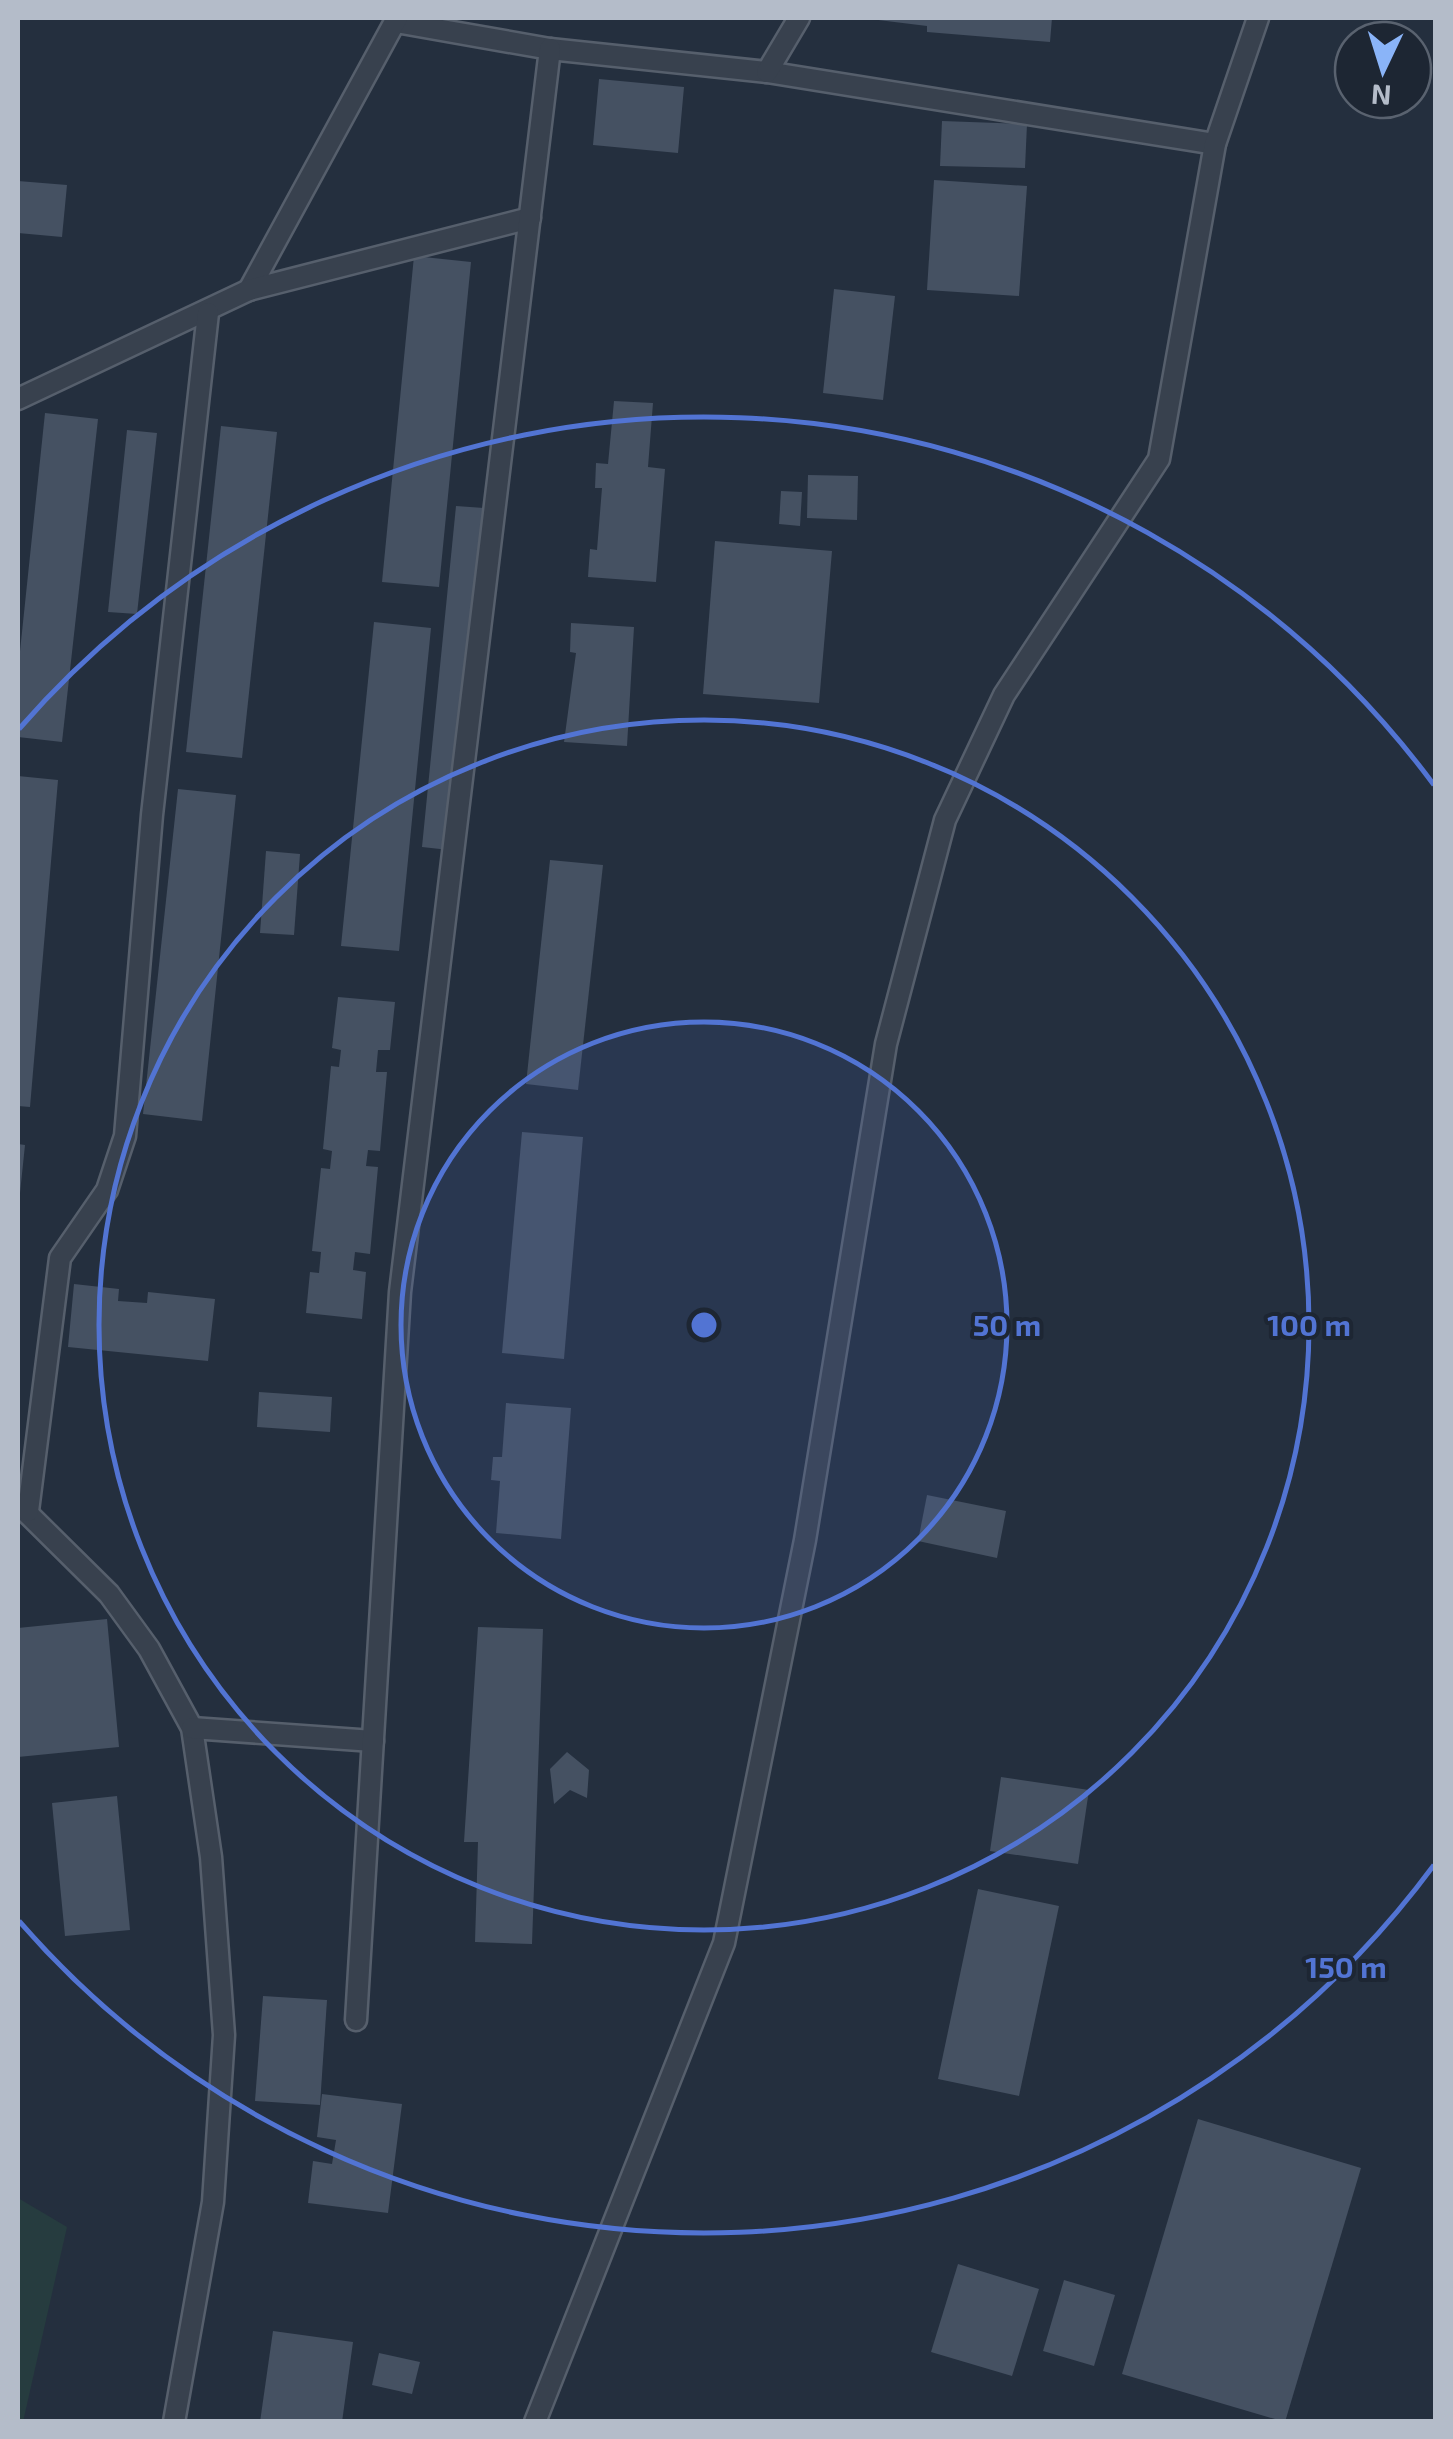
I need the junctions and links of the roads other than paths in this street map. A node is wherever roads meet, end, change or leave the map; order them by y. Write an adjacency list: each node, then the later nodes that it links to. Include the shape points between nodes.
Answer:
1 (799, 18): 5 (lane)
2 (1258, 18): 6 (lane)
3 (396, 20): 4 (lane); 8 (lane)
4 (550, 49): 5 (lane); 7 (lane)
5 (767, 72): 6 (lane)
6 (1215, 144): 16 (lane, via 1159,459 1004,695 945,820 886,1044 805,1540 724,1943)
7 (530, 218): 8 (lane); 13 (lane, via 400,1292)
8 (250, 290): 9 (lane)
9 (208, 312): 10 (lane); 11 (lane, via 124,1136 107,1190 60,1258)
10 (18, 399)
11 (22, 1508): 12 (lane, via 109,1594 149,1649)
12 (192, 1728): 13 (lane); 15 (lane, via 211,1857 224,2035 213,2202)
13 (373, 1741): 14 (lane)
14 (356, 2020)
15 (174, 2422)
16 (535, 2422)

